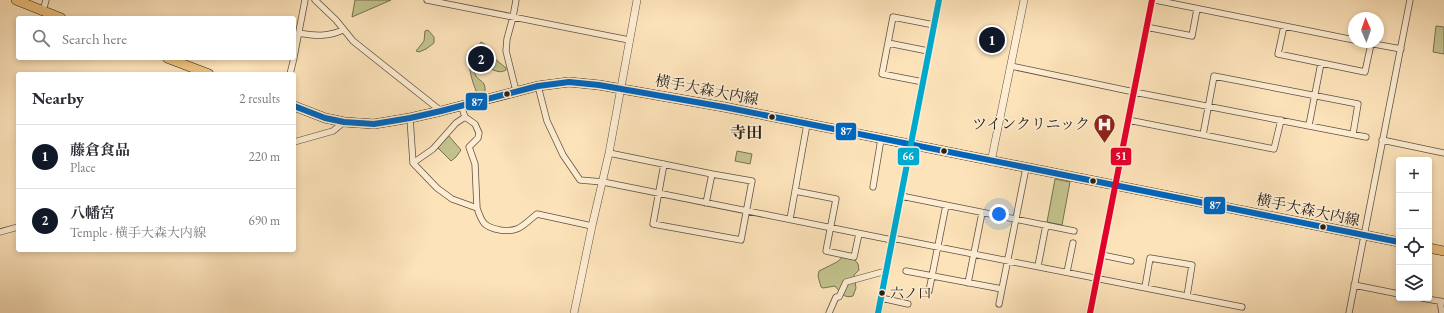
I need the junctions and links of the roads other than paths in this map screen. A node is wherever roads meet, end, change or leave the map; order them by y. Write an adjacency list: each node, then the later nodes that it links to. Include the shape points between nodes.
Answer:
1 (16, 0): 13 (main road)
2 (46, 0): 13 (street)
3 (305, 0): 20 (street)
4 (315, 0): 19 (street)
5 (427, 0): 15 (street)
6 (516, 0): 15 (street)
7 (637, 0): 22 (street)
8 (939, 0): 16 (street)
9 (1024, 0): 32 (street)
10 (1153, 0): 12 (street); 18 (street)
11 (1410, 0): 27 (street)
12 (1197, 9): 17 (street); 18 (street, via 1192,36)
13 (44, 11): 14 (main road)
14 (56, 16)
15 (513, 17): 22 (street); 38 (street, via 506,51)
16 (934, 25): 23 (street, via 893,17); 28 (street)
17 (1284, 26): 21 (street); 31 (street, via 1278,54)
18 (1146, 27): 39 (street)
19 (343, 30): 20 (street, via 318,36); 44 (street, via 353,41)
20 (299, 33): 25 (street)
21 (1348, 39)
22 (629, 40): 37 (street)
23 (888, 43): 28 (street); 35 (street, via 882,74)
24 (1384, 46): 27 (street)
25 (296, 48)
26 (1370, 48): 31 (street, via 1364,72)
27 (1400, 49): 56 (street)
28 (928, 51): 35 (street)
29 (172, 60): 33 (main road)
30 (294, 60): 34 (street)
31 (1321, 63): 40 (street)
32 (1011, 66): 39 (street); 62 (street)
33 (204, 72)
34 (290, 72)
35 (923, 82): 58 (street)
36 (538, 86): 37 (main road, 横手大森大内線, via 570,82); 38 (main road, 横手大森大内線); 66 (street, via 546,117 563,155 580,180)
37 (620, 88): 50 (main road, 横手大森大内線); 59 (street)
38 (516, 91): 41 (main road, 横手大森大内線)
39 (1134, 92): 42 (street); 47 (street)
40 (1314, 96): 42 (street, via 1214,76); 51 (street); 52 (street, via 1358,104)
41 (461, 105): 44 (main road, 横手大森大内線); 45 (street)
42 (1209, 106): 48 (street); 53 (street)
43 (296, 107): 49 (main road, 横手大森大内線)
44 (441, 111): 46 (main road, 横手大森大内線)
45 (465, 117): 61 (street, via 456,123 433,149); 74 (street, via 475,124 479,133 478,138 468,147 475,164)
46 (410, 118): 49 (main road, 横手大森大内線, via 374,124); 61 (street)
47 (1128, 120): 53 (street); 67 (street)
48 (1280, 120): 51 (street); 53 (street, via 1274,149)
49 (344, 122): 57 (street, via 333,131)
50 (807, 124): 55 (main road, 横手大森大内線); 69 (street)
51 (1309, 125): 52 (street)
52 (1352, 134): 54 (street)
53 (1204, 135)
54 (1366, 137)
55 (882, 139): 58 (main road, 横手大森大内線); 68 (street)
56 (1382, 140): 60 (street); 86 (street)
57 (296, 141)
58 (910, 144): 62 (main road, 横手大森大内線); 71 (street)
59 (609, 153): 63 (street); 66 (street)
60 (1444, 153)
61 (414, 162): 74 (street, via 437,188 452,200)
62 (991, 162): 64 (main road, 横手大森大内線)
63 (664, 164): 65 (street); 70 (street)
64 (1026, 168): 67 (main road, 横手大森大内線); 78 (street)
65 (712, 174): 72 (street); 75 (street, via 752,181)
66 (603, 182): 70 (street); 80 (street)
67 (1115, 186): 86 (main road, 横手大森大内線); 94 (street)
68 (873, 187)
69 (795, 191): 77 (street); 82 (street, via 836,199)
70 (659, 193): 72 (street); 75 (street, via 653,224 741,240)
71 (900, 196): 73 (street); 87 (street)
72 (706, 202): 75 (street)
73 (946, 205): 76 (street); 90 (street)
74 (477, 208): 80 (street, via 488,228 512,232 536,214)
75 (746, 211): 77 (street)
76 (982, 212): 78 (street); 93 (street)
77 (790, 219): 82 (street)
78 (1016, 219): 79 (street); 95 (street)
79 (1046, 225): 83 (street); 97 (street)
80 (592, 226): 116 (street)
81 (16, 228): 84 (street)
82 (831, 228): 85 (street); 85 (street, via 826,251 854,257)
83 (1074, 231)
84 (0, 232)
85 (859, 234): 87 (street)
86 (1364, 235): 88 (main road, 横手大森大内線); 104 (street)
87 (892, 239): 90 (street); 99 (street)
88 (1396, 241)
89 (1073, 243): 100 (street)
90 (938, 247): 93 (street); 101 (street)
91 (1432, 249): 92 (main road)
92 (1444, 251)
93 (974, 254): 95 (street); 103 (street)
94 (1102, 255): 96 (street); 102 (street)
95 (1008, 260): 97 (street); 106 (street)
96 (1131, 261)
97 (1038, 266): 100 (street)
98 (906, 270): 101 (street)
99 (886, 271): 110 (street); 117 (street, via 846,282)
100 (1068, 272): 102 (street)
101 (932, 276): 103 (street); 107 (street)
102 (1097, 278): 105 (street); 119 (street)
103 (968, 283): 106 (street)
104 (1354, 285): 108 (street); 120 (street)
105 (1145, 287): 109 (street); 109 (street, via 1150,258 1192,266)
106 (1002, 289): 114 (street)
107 (929, 291)
108 (1396, 293)
109 (1187, 296): 115 (street)
110 (881, 298): 113 (street); 118 (street)
111 (1432, 300): 112 (street)
112 (1442, 302): 121 (street)
113 (908, 304)
114 (999, 304)
115 (1242, 307)
116 (574, 313)
117 (828, 313)
118 (878, 313)
119 (1090, 313)
120 (1349, 313)
121 (1442, 313)

